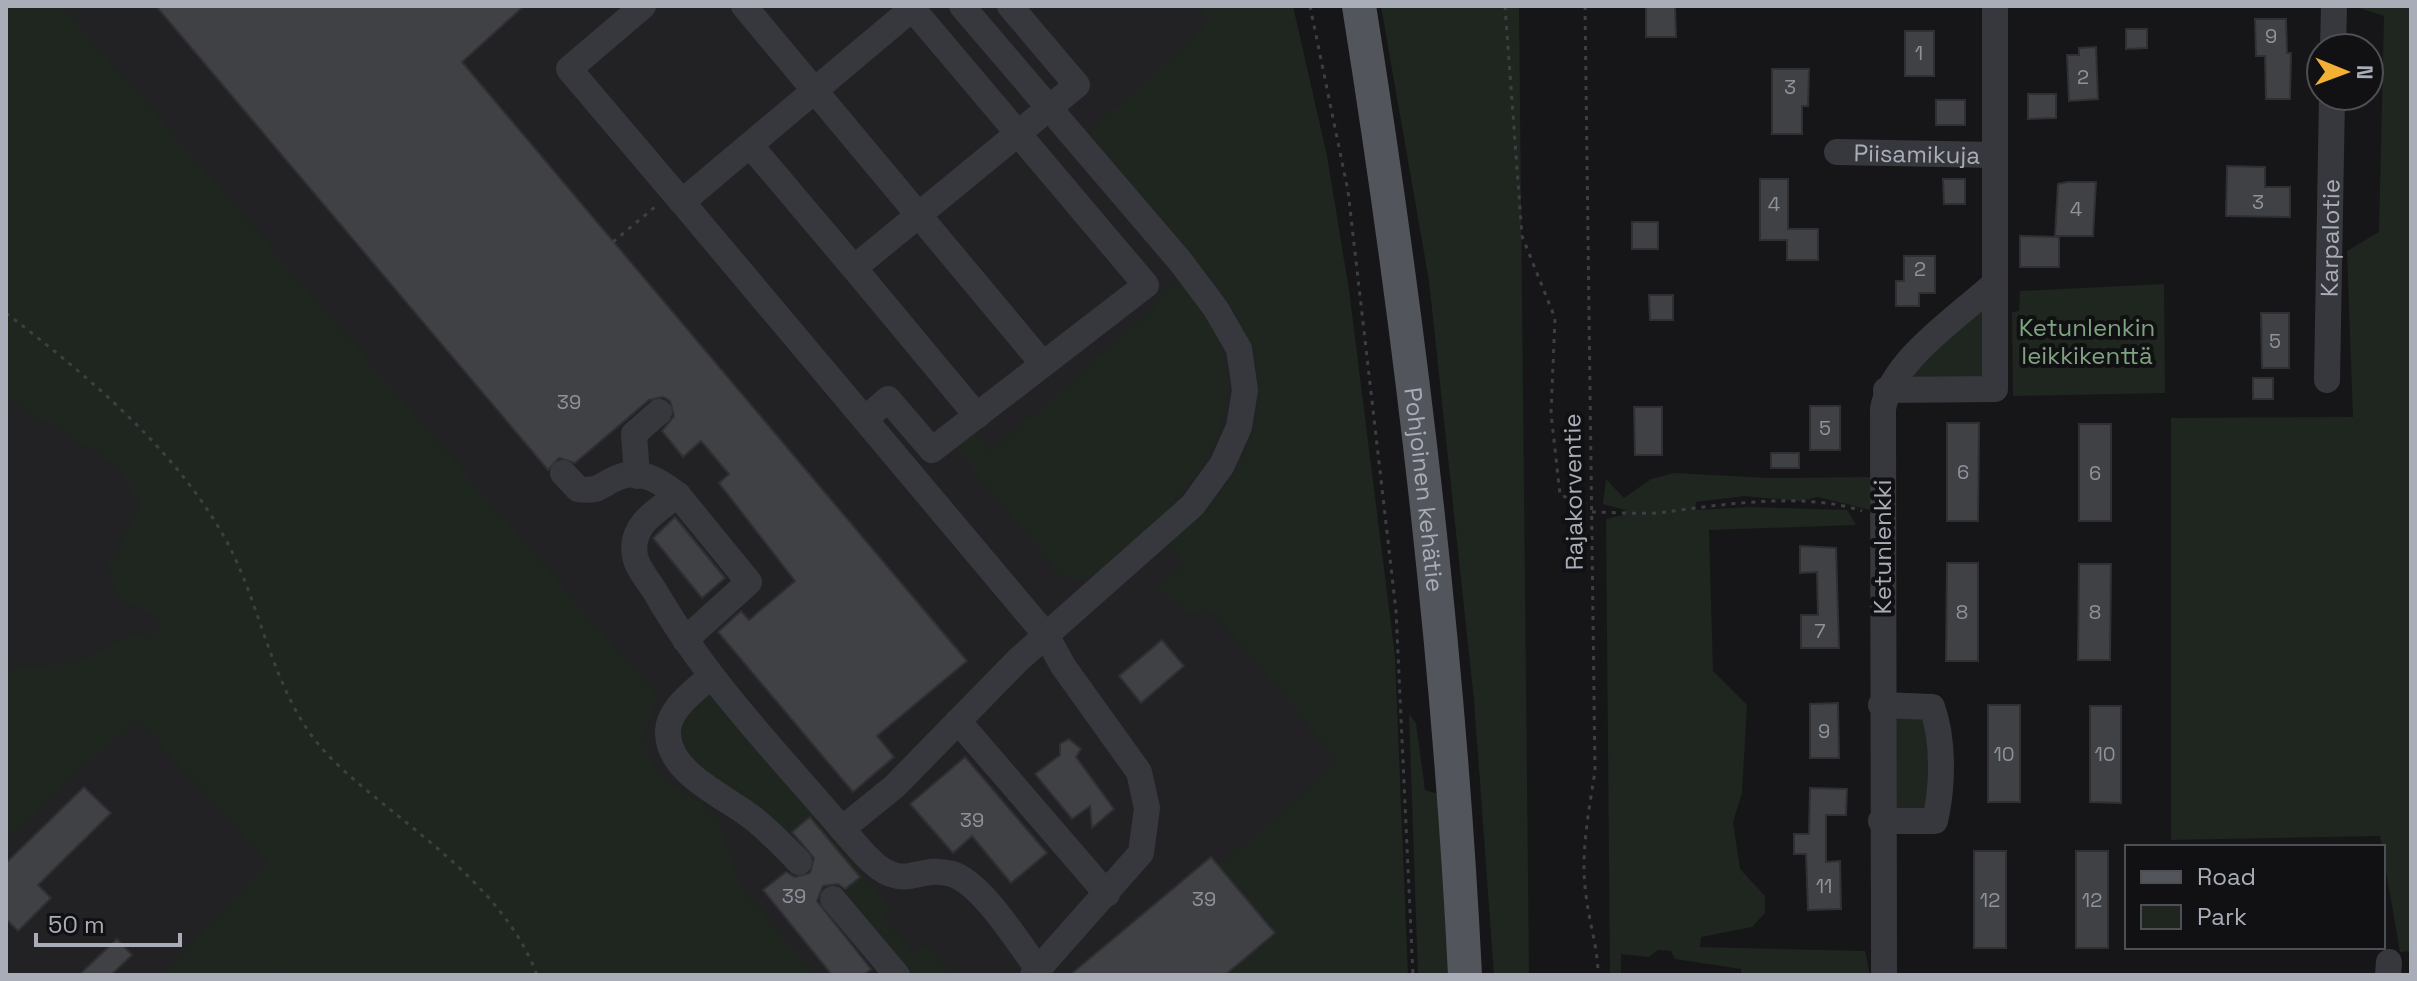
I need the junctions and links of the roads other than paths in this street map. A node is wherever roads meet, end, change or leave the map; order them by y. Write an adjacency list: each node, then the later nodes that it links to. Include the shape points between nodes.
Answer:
1 (643, 6): 17 (street, via 569,69)
2 (744, 6): 10 (street)
3 (962, 6): 11 (street)
4 (1010, 6): 11 (street, via 1077,85)
5 (1359, 6): 44 (main road, Pohjoinen kehätie, via 1426,509)
6 (1995, 6): 16 (street)
7 (2334, 6): 9 (street)
8 (913, 7): 10 (street); 13 (street)
9 (2333, 32)
10 (812, 92): 14 (street); 18 (street)
11 (1049, 108): 13 (street); 19 (street)
12 (2332, 112): 24 (street, Karpalotie)
13 (1018, 134): 18 (street); 22 (street)
14 (750, 145): 17 (street); 20 (street)
15 (1837, 152): 16 (street, Piisamikuja)
16 (1995, 155): 21 (street)
17 (682, 202): 28 (street)
18 (918, 216): 20 (street); 23 (street)
19 (1176, 257): 22 (street); 32 (street, via 1239,349 1245,390 1239,427 1222,465 1193,505)
20 (854, 268): 27 (street)
21 (1994, 284): 25 (street, via 1900,370); 25 (street, via 1995,389)
22 (1146, 285): 23 (street)
23 (1043, 364): 27 (street)
24 (2327, 380)
25 (1886, 390): 35 (street, Ketunlenkki)
26 (659, 412): 30 (street, via 634,434)
27 (977, 416): 28 (street, via 932,450 888,399)
28 (865, 419): 32 (street)
29 (563, 473): 30 (street, via 578,489 596,491 621,475)
30 (637, 476): 31 (street, via 655,477)
31 (678, 495): 33 (street, via 638,529 635,557); 33 (street, via 749,582)
32 (1046, 635): 36 (street); 40 (street, via 1139,772 1147,808 1141,853)
33 (685, 640): 34 (street)
34 (711, 676): 38 (street); 39 (street, via 672,718 667,732 671,750 686,771 763,826)
35 (1881, 705): 37 (street, Ketunlenkki); 37 (street, via 1932,707 1938,725 1940,801 1935,821)
36 (958, 721): 38 (street, via 895,786); 40 (street)
37 (1881, 821): 45 (street, Ketunlenkki)
38 (842, 829): 42 (street, via 883,872 907,876 928,870 954,874 973,885)
39 (799, 862)
40 (1107, 894): 42 (street)
41 (833, 899): 43 (street)
42 (1036, 972)
43 (897, 975)
44 (1465, 975)
45 (1884, 975)

